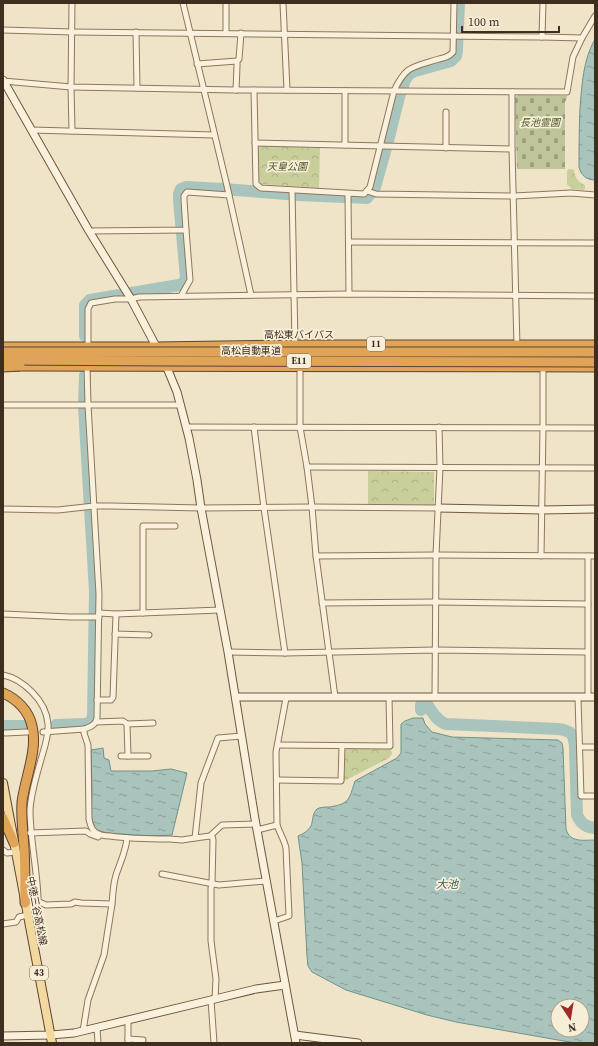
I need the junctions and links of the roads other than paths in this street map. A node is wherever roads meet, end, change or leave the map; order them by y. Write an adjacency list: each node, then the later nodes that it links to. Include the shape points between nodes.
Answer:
1 (72, 3): 9 (street)
2 (183, 3): 11 (street)
3 (226, 3): 12 (street)
4 (283, 3): 14 (street)
5 (454, 3): 15 (street)
6 (543, 3): 16 (street)
7 (595, 16): 17 (street)
8 (3, 30): 9 (street)
9 (72, 32): 10 (street); 21 (street)
10 (136, 32): 11 (street); 22 (street)
11 (190, 33): 12 (street); 19 (street)
12 (226, 33): 13 (street)
13 (241, 33): 14 (street); 18 (street)
14 (284, 34): 15 (street); 26 (street)
15 (456, 36): 16 (street); 28 (street, via 451,55 408,70 400,79)
16 (542, 37): 17 (street)
17 (582, 38): 29 (street, via 573,57 567,92)
18 (237, 61): 19 (street); 24 (street)
19 (197, 64): 23 (street)
20 (3, 81): 21 (street); 31 (street)
21 (71, 87): 22 (street); 32 (street)
22 (137, 88): 23 (street)
23 (203, 89): 24 (street); 33 (street)
24 (236, 90): 25 (street)
25 (254, 90): 26 (street); 34 (street)
26 (287, 90): 27 (street)
27 (345, 91): 28 (street); 35 (street)
28 (399, 92): 29 (street); 36 (street)
29 (512, 92): 38 (street)
30 (446, 112): 37 (street)
31 (31, 130): 32 (street); 45 (street)
32 (72, 131): 33 (street)
33 (214, 134): 39 (street)
34 (255, 143): 35 (street); 41 (street, via 256,184 261,188)
35 (345, 145): 36 (street)
36 (385, 146): 37 (street); 40 (street)
37 (446, 148): 38 (street)
38 (512, 149): 43 (street)
39 (228, 191): 46 (street, via 187,192 184,196); 54 (street)
40 (368, 191): 43 (street, via 376,194); 44 (street)
41 (292, 193): 44 (street); 51 (street)
42 (595, 195): 43 (street, via 571,193)
43 (514, 196): 48 (street)
44 (348, 197): 47 (street)
45 (90, 230): 46 (street); 56 (street)
46 (183, 230): 53 (street, via 190,280)
47 (349, 242): 48 (street); 50 (street)
48 (515, 242): 49 (street); 52 (street)
49 (595, 243)
50 (349, 294): 51 (street); 52 (street)
51 (294, 295): 54 (street); 57 (street)
52 (517, 295): 55 (street); 58 (street)
53 (181, 296): 54 (street); 56 (street)
54 (251, 296)
55 (595, 296)
56 (130, 298): 61 (street, via 91,303 88,309); 62 (street)
57 (295, 344): 58 (highway, 高松東バイパス / 11); 62 (highway, 高松東バイパス / 11)
58 (517, 344): 59 (highway, 高松東バイパス / 11); 72 (street)
59 (595, 345)
60 (3, 347): 61 (highway, 高松東バイパス / 11)
61 (88, 347): 62 (highway, 高松東バイパス / 11)
62 (156, 347): 70 (street)
63 (3, 352): 64 (highway, 高松自動車道 / E11, bridge)
64 (595, 352)
65 (3, 360): 66 (highway, 高松自動車道 / E11, bridge)
66 (117, 361): 67 (highway, 高松自動車道 / E11, bridge); 68 (highway, bridge)
67 (595, 362)
68 (3, 366): 69 (highway)
69 (88, 366): 70 (highway); 76 (street)
70 (166, 366): 71 (highway); 77 (street)
71 (300, 366): 72 (highway); 80 (street)
72 (517, 366): 73 (highway)
73 (543, 367): 74 (highway); 82 (street)
74 (595, 367)
75 (3, 405): 76 (street)
76 (86, 405): 77 (street); 88 (street)
77 (181, 405): 78 (street)
78 (186, 427): 79 (street); 90 (street)
79 (254, 427): 80 (street); 91 (street)
80 (300, 427): 81 (street); 84 (street)
81 (440, 427): 82 (street); 85 (street)
82 (543, 427): 83 (street); 86 (street)
83 (595, 428)
84 (307, 467): 85 (street); 89 (street)
85 (440, 467): 86 (street); 92 (street)
86 (542, 467): 87 (street); 95 (street)
87 (595, 468)
88 (91, 507): 90 (street); 93 (street, via 58,510); 109 (street, via 99,594)
89 (312, 507): 91 (street); 92 (street); 98 (street)
90 (201, 508): 91 (street); 105 (street)
91 (264, 508): 118 (street)
92 (438, 508): 95 (street); 97 (street)
93 (3, 509)
94 (595, 509): 95 (street)
95 (541, 510): 99 (street)
96 (175, 526): 106 (street, via 143,526)
97 (436, 555): 98 (street); 99 (street); 102 (street)
98 (316, 556): 103 (street)
99 (541, 556): 100 (street)
100 (588, 556): 101 (street); 104 (street)
101 (595, 556)
102 (436, 602): 103 (street); 104 (street); 114 (street)
103 (322, 603): 115 (street)
104 (588, 604): 113 (street)
105 (220, 610): 106 (street); 116 (street)
106 (143, 613): 108 (street)
107 (3, 614): 109 (street)
108 (116, 614): 109 (street); 110 (street)
109 (96, 616): 128 (street)
110 (115, 634): 111 (street); 128 (street, via 113,698)
111 (149, 635)
112 (595, 636): 113 (street)
113 (588, 637): 117 (street)
114 (436, 650): 115 (street); 117 (street); 126 (street)
115 (328, 651): 118 (street); 122 (street)
116 (228, 652): 118 (street); 121 (street)
117 (587, 652): 124 (street)
118 (285, 653)
119 (3, 676): 134 (street, via 16,680 36,696 46,714 48,724)
120 (3, 693): 162 (highway, via 18,702 30,718 33,727 32,754 22,802)
121 (236, 697): 125 (street); 136 (street)
122 (335, 697): 123 (street); 125 (street)
123 (389, 697): 126 (street); 138 (street, via 390,746)
124 (592, 697): 127 (street)
125 (286, 698): 137 (street)
126 (435, 698): 127 (street)
127 (578, 698): 139 (street)
128 (98, 700): 129 (street)
129 (96, 722): 131 (street, via 123,721); 132 (street)
130 (153, 723): 131 (street)
131 (128, 724): 142 (street)
132 (84, 729): 134 (street); 152 (street, via 88,745 90,826 93,832)
133 (27, 732): 135 (street)
134 (45, 732): 150 (street, via 45,745 30,809)
135 (5, 733)
136 (242, 736): 149 (street); 154 (street, via 218,738 201,783)
137 (278, 745): 138 (street); 144 (street)
138 (342, 746): 144 (street, via 341,781)
139 (580, 747): 140 (street); 146 (street, via 581,796)
140 (595, 747)
141 (121, 756): 142 (street)
142 (128, 756): 143 (street)
143 (148, 756)
144 (277, 780): 148 (street)
145 (3, 783): 155 (main road, 中徳三谷高松線 / 43)
146 (595, 796)
147 (3, 818): 155 (highway)
148 (278, 825): 149 (street); 163 (street, via 286,848 289,916)
149 (257, 827): 151 (street, via 222,825); 158 (street)
150 (30, 833): 152 (street, via 86,831 102,838); 160 (street)
151 (210, 836): 154 (street); 159 (street, via 213,840)
152 (117, 837): 153 (street)
153 (128, 838): 154 (street); 161 (street, via 116,876)
154 (195, 838)
155 (15, 848): 156 (street, via 7,853); 162 (main road, 中徳三谷高松線 / 43)
156 (3, 850)
157 (162, 874): 159 (street)
158 (266, 881): 159 (street); 163 (street)
159 (212, 884): 166 (street, via 211,933 216,979)
160 (37, 901): 161 (street, via 46,905 75,902); 162 (street, via 35,905)
161 (112, 904): 169 (street, via 104,955 88,1000)
162 (26, 909): 164 (street, via 16,922); 172 (main road, 中徳三谷高松線 / 43)
163 (274, 921): 165 (street)
164 (3, 924)
165 (285, 985): 166 (street, via 256,988); 170 (street)
166 (213, 1000): 167 (street); 177 (street)
167 (128, 1020): 168 (street); 175 (street)
168 (97, 1028): 169 (street); 176 (street)
169 (83, 1031): 172 (street)
170 (295, 1035): 178 (street); 179 (street)
171 (3, 1036): 173 (street)
172 (51, 1039): 173 (street)
173 (16, 1040)
174 (143, 1040): 175 (street)
175 (128, 1041)
176 (98, 1043)
177 (214, 1043)
178 (296, 1043)
179 (358, 1043)

